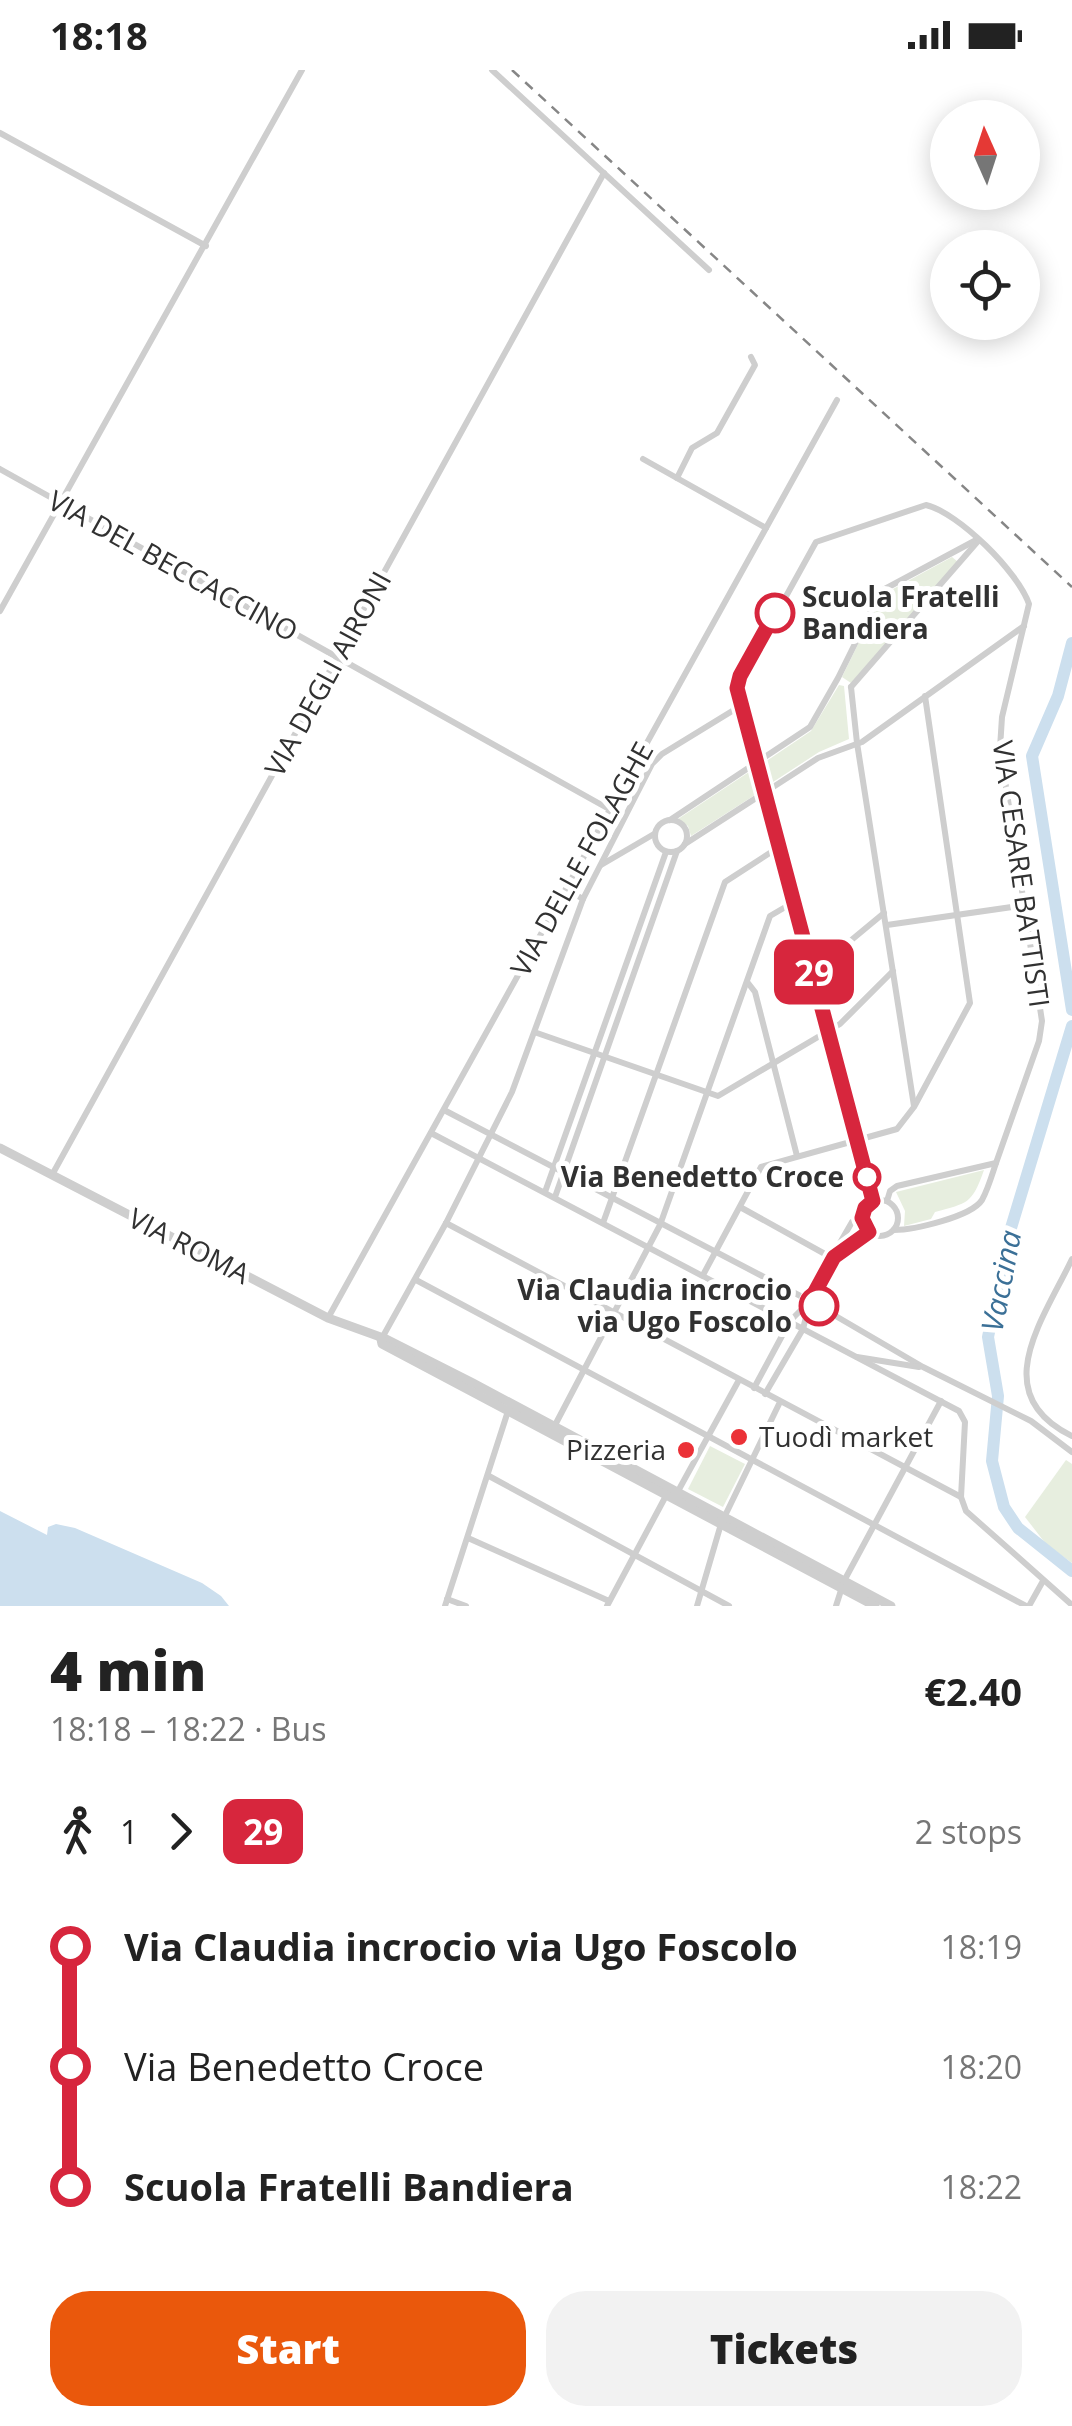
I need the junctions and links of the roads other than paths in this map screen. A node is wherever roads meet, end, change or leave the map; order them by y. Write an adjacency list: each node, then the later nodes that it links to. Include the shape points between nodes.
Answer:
1 (302, 70): 5 (street)
2 (492, 70): 4 (street)
3 (0, 133): 5 (street)
4 (604, 173): 6 (street); 17 (street, VIA DEGLI AIRONI)
5 (206, 246): 12 (street)
6 (709, 270)
7 (752, 356): 11 (street, via 755,365 717,433 692,448)
8 (836, 400): 13 (street, VIA DELLE FOLAGHE)
9 (644, 459): 11 (street)
10 (0, 469): 12 (street, VIA DEL BECCACCINO)
11 (677, 478): 13 (street)
12 (60, 502): 15 (street); 17 (street, VIA DEL BECCACCINO)
13 (766, 528): 25 (street, VIA DELLE FOLAGHE)
14 (979, 538): 16 (street, VIA CESARE BATTISTI, via 1027,597); 18 (street, via 880,591); 19 (street); 21 (street, VIA CESARE BATTISTI, via 926,505 816,542 740,676)
15 (0, 611)
16 (1025, 626): 20 (street); 36 (street, VIA CESARE BATTISTI, via 1000,748)
17 (337, 658): 25 (street, VIA DEL BECCACCINO); 62 (street, VIA DEGLI AIRONI)
18 (838, 678): 19 (street); 23 (street, via 810,727)
19 (852, 686): 22 (street)
20 (925, 696): 22 (street); 38 (street)
21 (742, 705): 23 (street); 32 (street, via 655,760)
22 (857, 743): 24 (street, via 824,755); 37 (street)
23 (758, 762): 24 (street); 26 (street)
24 (765, 793): 28 (street); 29 (street)
25 (609, 809): 33 (street, VIA DELLE FOLAGHE)
26 (670, 820): 27 (street); 28 (street, via 684,828)
27 (654, 834): 31 (street); 32 (street)
28 (686, 844): 30 (street)
29 (779, 847): 35 (street); 50 (street, via 725,882)
30 (678, 851): 31 (street); 41 (street)
31 (666, 852): 40 (street)
32 (600, 866): 34 (street)
33 (566, 889): 34 (street); 53 (street, VIA DELLE FOLAGHE)
34 (583, 898): 46 (street)
35 (794, 902): 43 (street); 44 (street, via 770,916)
36 (1026, 905): 38 (street); 60 (street, VIA CESARE BATTISTI, via 1042,1027)
37 (884, 912): 39 (street); 43 (street)
38 (958, 914): 39 (street); 52 (street, via 970,1003)
39 (887, 925): 42 (street)
40 (632, 949): 41 (street); 47 (street)
41 (642, 953): 48 (street)
42 (894, 970): 45 (street); 52 (street)
43 (814, 971): 45 (street)
44 (748, 982): 49 (street); 51 (street)
45 (828, 1030): 49 (street); 56 (street)
46 (536, 1033): 47 (street); 55 (street)
47 (595, 1054): 48 (street); 61 (street)
48 (606, 1057): 50 (street); 63 (street)
49 (774, 1062): 51 (street, via 724,1094); 58 (street)
50 (655, 1074): 51 (street); 66 (street)
51 (709, 1094): 73 (street)
52 (914, 1106): 56 (street, via 898,1129)
53 (444, 1110): 54 (street, VIA DELLE FOLAGHE); 55 (street)
54 (431, 1133): 59 (street); 84 (street, VIA DELLE FOLAGHE)
55 (489, 1135): 59 (street); 61 (street)
56 (857, 1140): 58 (street); 67 (street)
57 (0, 1148): 62 (street, VIA ROMA)
58 (797, 1156): 69 (street, via 762,1166)
59 (480, 1157): 64 (street); 72 (street)
60 (996, 1163): 68 (street, via 897,1186); 74 (street, VIA CESARE BATTISTI, via 982,1200 968,1213)
61 (555, 1169): 63 (street); 64 (street)
62 (52, 1175): 84 (street, VIA ROMA)
63 (565, 1175): 65 (street); 66 (street)
64 (545, 1192): 65 (street)
65 (555, 1197): 71 (street)
66 (612, 1200): 71 (street); 73 (street)
67 (873, 1201): 68 (street); 70 (street)
68 (887, 1201): 74 (street, via 898,1213)
69 (740, 1207): 77 (street); 78 (street)
70 (862, 1212): 75 (street); 78 (street)
71 (603, 1222): 76 (street)
72 (446, 1223): 81 (street); 83 (street)
73 (660, 1225): 76 (street); 77 (street)
74 (894, 1230): 75 (street)
75 (869, 1232): 78 (street)
76 (650, 1247): 80 (street); 83 (street)
77 (716, 1253): 80 (street); 82 (street)
78 (834, 1258): 82 (street)
79 (1072, 1259): 101 (street, via 1025,1358 1033,1404)
80 (703, 1275): 85 (street)
81 (416, 1280): 87 (street); 90 (street)
82 (810, 1301): 85 (street); 86 (street); 89 (street)
83 (613, 1314): 90 (street); 91 (street)
84 (328, 1318): 87 (street, VIA ROMA)
85 (790, 1321): 86 (street); 92 (street)
86 (803, 1328): 88 (street); 93 (street)
87 (381, 1339): 96 (street, VIA ROMA)
88 (851, 1356): 89 (street); 94 (street)
89 (924, 1367): 102 (street, via 1040,1426)
90 (583, 1370): 98 (street); 100 (street)
91 (739, 1380): 92 (street); 100 (street)
92 (754, 1388): 93 (street)
93 (764, 1394): 95 (street)
94 (941, 1401): 104 (street); 107 (street, via 964,1422)
95 (780, 1402): 103 (street); 104 (street)
96 (510, 1406): 97 (street, VIA ROMA); 98 (street, VIA ROMA); 99 (street)
97 (527, 1420): 98 (street, VIA ROMA); 99 (street)
98 (553, 1430): 106 (street, VIA ROMA)
99 (503, 1432): 105 (street)
100 (708, 1436): 103 (street); 106 (street)
101 (1072, 1436)
102 (1072, 1452)
103 (755, 1460): 108 (street); 109 (street)
104 (906, 1469): 107 (street); 109 (street)
105 (488, 1476): 110 (street); 111 (street)
106 (672, 1493): 108 (street, VIA ROMA); 111 (street)
107 (961, 1496): 112 (street, via 970,1516)
108 (723, 1521): 113 (street, VIA ROMA); 114 (street)
109 (874, 1524): 113 (street); 124 (street)
110 (468, 1538): 115 (street); 116 (street)
111 (634, 1554): 114 (street); 116 (street)
112 (1043, 1581): 117 (street); 124 (street)
113 (842, 1584): 121 (street); 122 (street, VIA ROMA); 123 (street, VIA ROMA)
114 (702, 1592): 119 (street); 120 (street)
115 (446, 1603): 118 (street)
116 (608, 1604)
117 (1072, 1605)
118 (466, 1606)
119 (697, 1606)
120 (729, 1606)
121 (836, 1606)
122 (875, 1606)
123 (891, 1606)
124 (1028, 1606)

